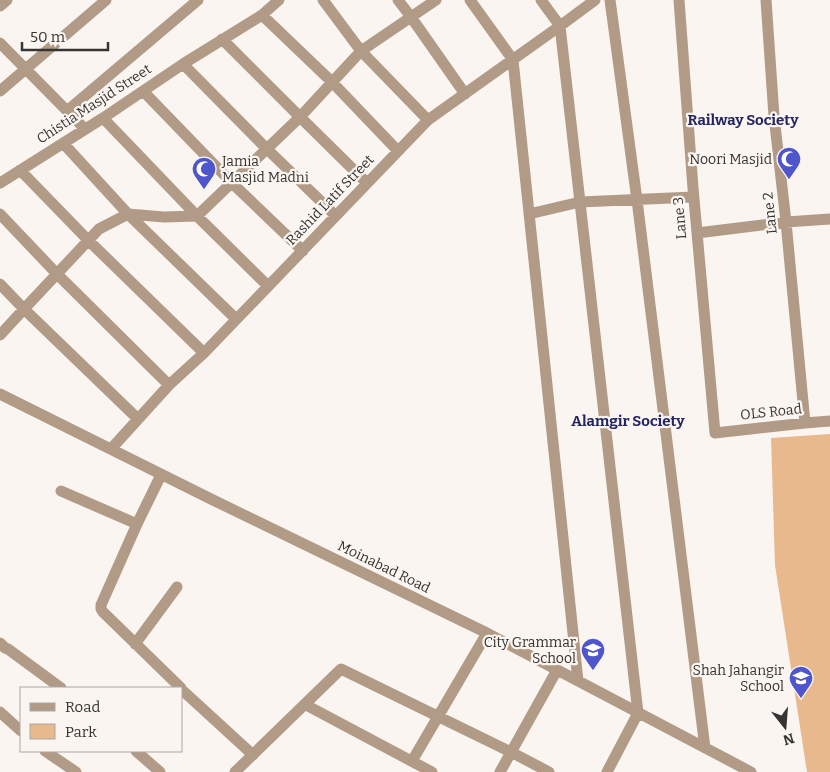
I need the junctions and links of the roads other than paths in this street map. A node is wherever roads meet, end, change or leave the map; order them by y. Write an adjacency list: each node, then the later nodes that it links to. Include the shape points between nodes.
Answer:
1 (7, 0): 14 (street)
2 (106, 0): 23 (street)
3 (198, 0): 28 (street)
4 (279, 0): 15 (street, Chistia Masjid Street)
5 (323, 0): 20 (street)
6 (398, 0): 16 (street)
7 (436, 0): 16 (street)
8 (470, 0): 21 (street)
9 (541, 0): 17 (street)
10 (595, 0): 17 (street, Rashid Latif Street)
11 (610, 0): 41 (street)
12 (679, 0): 40 (street, Lane 3)
13 (766, 0): 49 (street, Lane 2)
14 (0, 6)
15 (262, 15): 18 (street, Chistia Masjid Street); 24 (street)
16 (411, 17): 20 (street); 27 (street)
17 (560, 26): 21 (street, Rashid Latif Street); 42 (street)
18 (222, 39): 22 (street, Chistia Masjid Street); 29 (street)
19 (0, 43): 23 (street)
20 (361, 51): 24 (street); 31 (street)
21 (513, 60): 27 (street, Rashid Latif Street); 45 (street)
22 (183, 64): 26 (street, Chistia Masjid Street); 34 (street)
23 (26, 70): 25 (street); 28 (street)
24 (332, 82): 29 (street); 35 (street)
25 (0, 91)
26 (143, 91): 30 (street, Chistia Masjid Street); 38 (street)
27 (465, 94): 31 (street, Rashid Latif Street)
28 (67, 111): 32 (street)
29 (300, 117): 34 (street); 39 (street)
30 (103, 118): 32 (street, Chistia Masjid Street); 46 (street)
31 (428, 120): 35 (street, Rashid Latif Street)
32 (84, 129): 33 (street, Chistia Masjid Street)
33 (63, 143): 36 (street, Chistia Masjid Street); 44 (street)
34 (267, 149): 38 (street); 47 (street)
35 (398, 151): 39 (street, Rashid Latif Street)
36 (20, 170): 37 (street, Chistia Masjid Street); 51 (street)
37 (0, 183)
38 (232, 183): 46 (street); 52 (street)
39 (368, 183): 47 (street, Rashid Latif Street)
40 (693, 197): 41 (street); 50 (street, Lane 3)
41 (637, 200): 42 (street); 84 (street)
42 (580, 202): 45 (street); 81 (street)
43 (0, 214): 53 (street)
44 (128, 214): 46 (street); 51 (street, via 99,229); 57 (street)
45 (529, 214): 75 (street)
46 (198, 216): 55 (street)
47 (336, 216): 52 (street, Rashid Latif Street)
48 (830, 219): 49 (street)
49 (786, 222): 50 (street); 64 (street, Lane 2)
50 (697, 233): 65 (street, Lane 3)
51 (89, 241): 53 (street); 59 (street)
52 (303, 251): 55 (street, Rashid Latif Street)
53 (57, 274): 56 (street); 60 (street)
54 (0, 284): 56 (street)
55 (268, 286): 57 (street, Rashid Latif Street)
56 (24, 308): 58 (street); 62 (street)
57 (236, 319): 59 (street, Rashid Latif Street)
58 (0, 335)
59 (204, 353): 60 (street, Rashid Latif Street)
60 (169, 385): 62 (street, Rashid Latif Street)
61 (0, 394): 66 (street, Moinabad Road)
62 (138, 420): 66 (street, Rashid Latif Street)
63 (830, 422): 64 (street, OLS Road)
64 (805, 423): 65 (street, OLS Road)
65 (715, 433)
66 (111, 449): 67 (street, Moinabad Road)
67 (162, 474): 69 (street); 71 (street, Moinabad Road)
68 (60, 492): 69 (street)
69 (137, 524): 72 (street, via 100,605 102,612)
70 (177, 587): 72 (street)
71 (487, 633): 74 (street, Moinabad Road); 82 (street)
72 (135, 644): 77 (street)
73 (2, 647): 76 (street)
74 (557, 670): 75 (street, Moinabad Road); 87 (street)
75 (578, 681): 81 (street, Moinabad Road)
76 (60, 687)
77 (180, 687)
78 (182, 689): 88 (street)
79 (306, 704): 82 (street, via 341,669); 88 (street); 89 (street)
80 (0, 712): 83 (street)
81 (638, 713): 84 (street, Moinabad Road); 96 (street)
82 (438, 716): 87 (street); 89 (street)
83 (20, 730)
84 (705, 748): 97 (street, Moinabad Road)
85 (47, 752): 90 (street)
86 (137, 752): 91 (street)
87 (511, 752): 94 (street); 95 (street)
88 (253, 755): 92 (street)
89 (413, 766): 93 (street)
90 (76, 772)
91 (160, 772)
92 (235, 772)
93 (432, 772)
94 (500, 772)
95 (549, 772)
96 (607, 772)
97 (751, 772)

